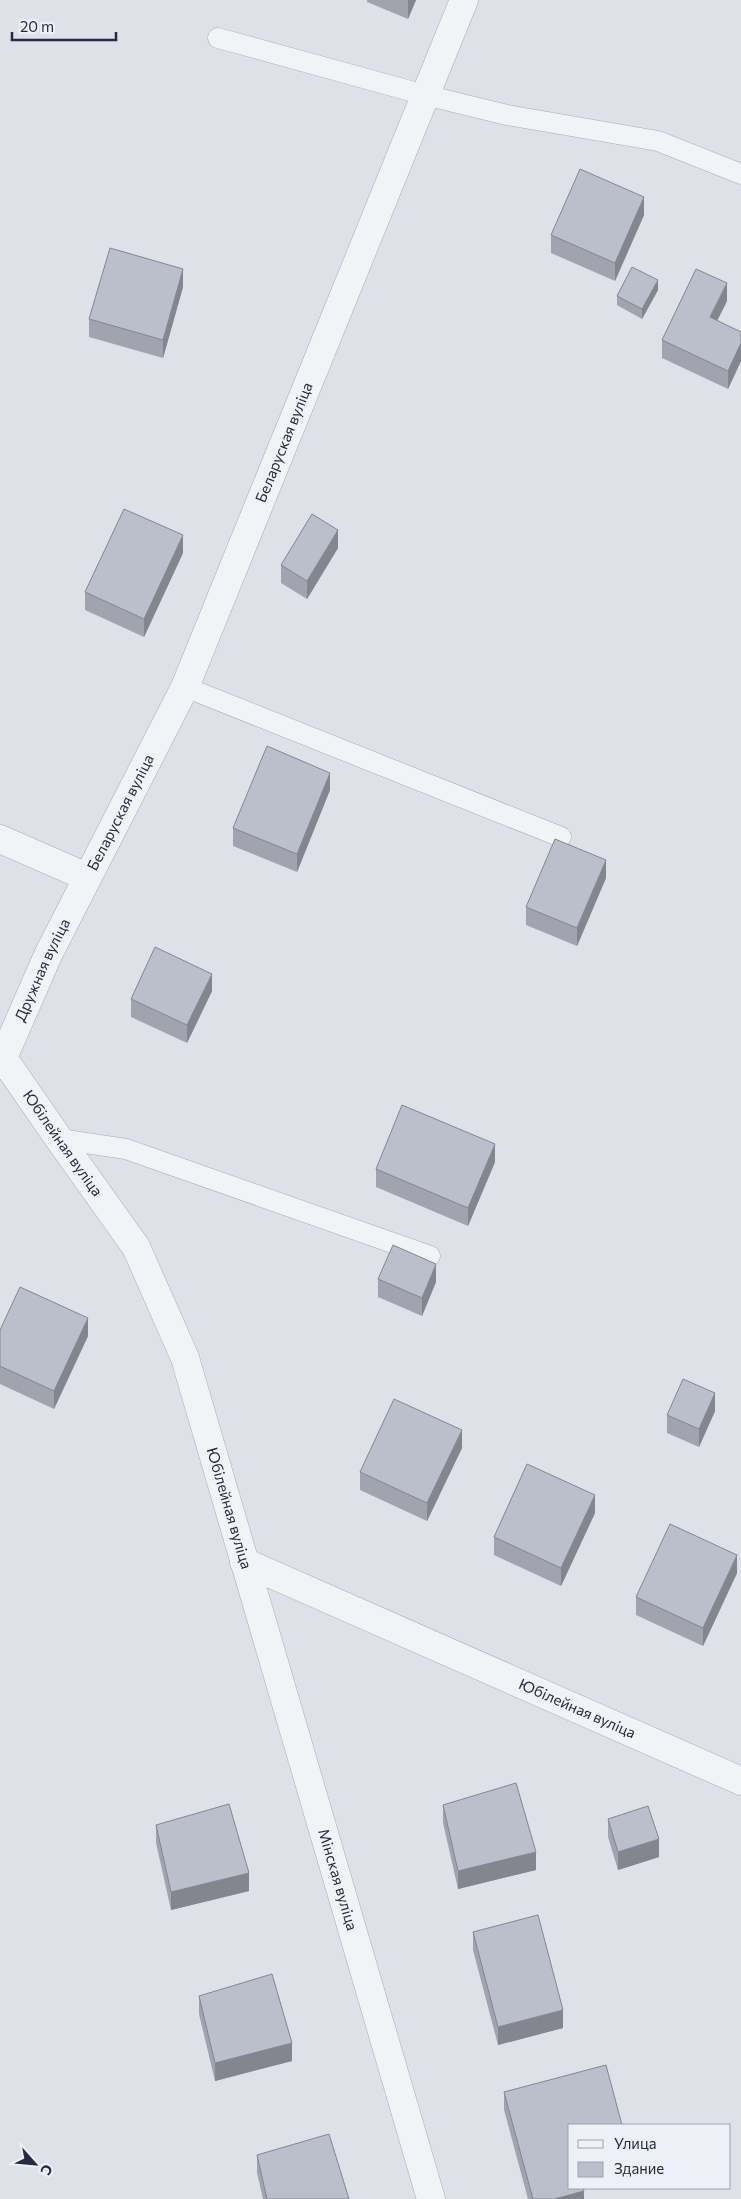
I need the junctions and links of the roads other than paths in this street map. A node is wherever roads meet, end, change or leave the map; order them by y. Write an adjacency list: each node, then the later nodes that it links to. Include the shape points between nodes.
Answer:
1 (464, 0): 3 (street, Беларуская вуліца)
2 (218, 38): 3 (lane)
3 (425, 95): 4 (lane, via 507,115 658,141); 5 (street, Беларуская вуліца)
4 (741, 174)
5 (186, 687): 6 (lane); 8 (street, Беларуская вуліца)
6 (561, 837)
7 (0, 839): 8 (street)
8 (87, 878): 9 (street, Дружная вуліца, via 48,955)
9 (2, 1061): 10 (street, Юбілейная вуліца)
10 (58, 1140): 11 (lane, via 126,1150); 12 (street, Юбілейная вуліца, via 136,1247 185,1358)
11 (430, 1256)
12 (244, 1562): 13 (street, Юбілейная вуліца); 14 (street, Мінская вуліца)
13 (741, 1781)
14 (431, 2199)

